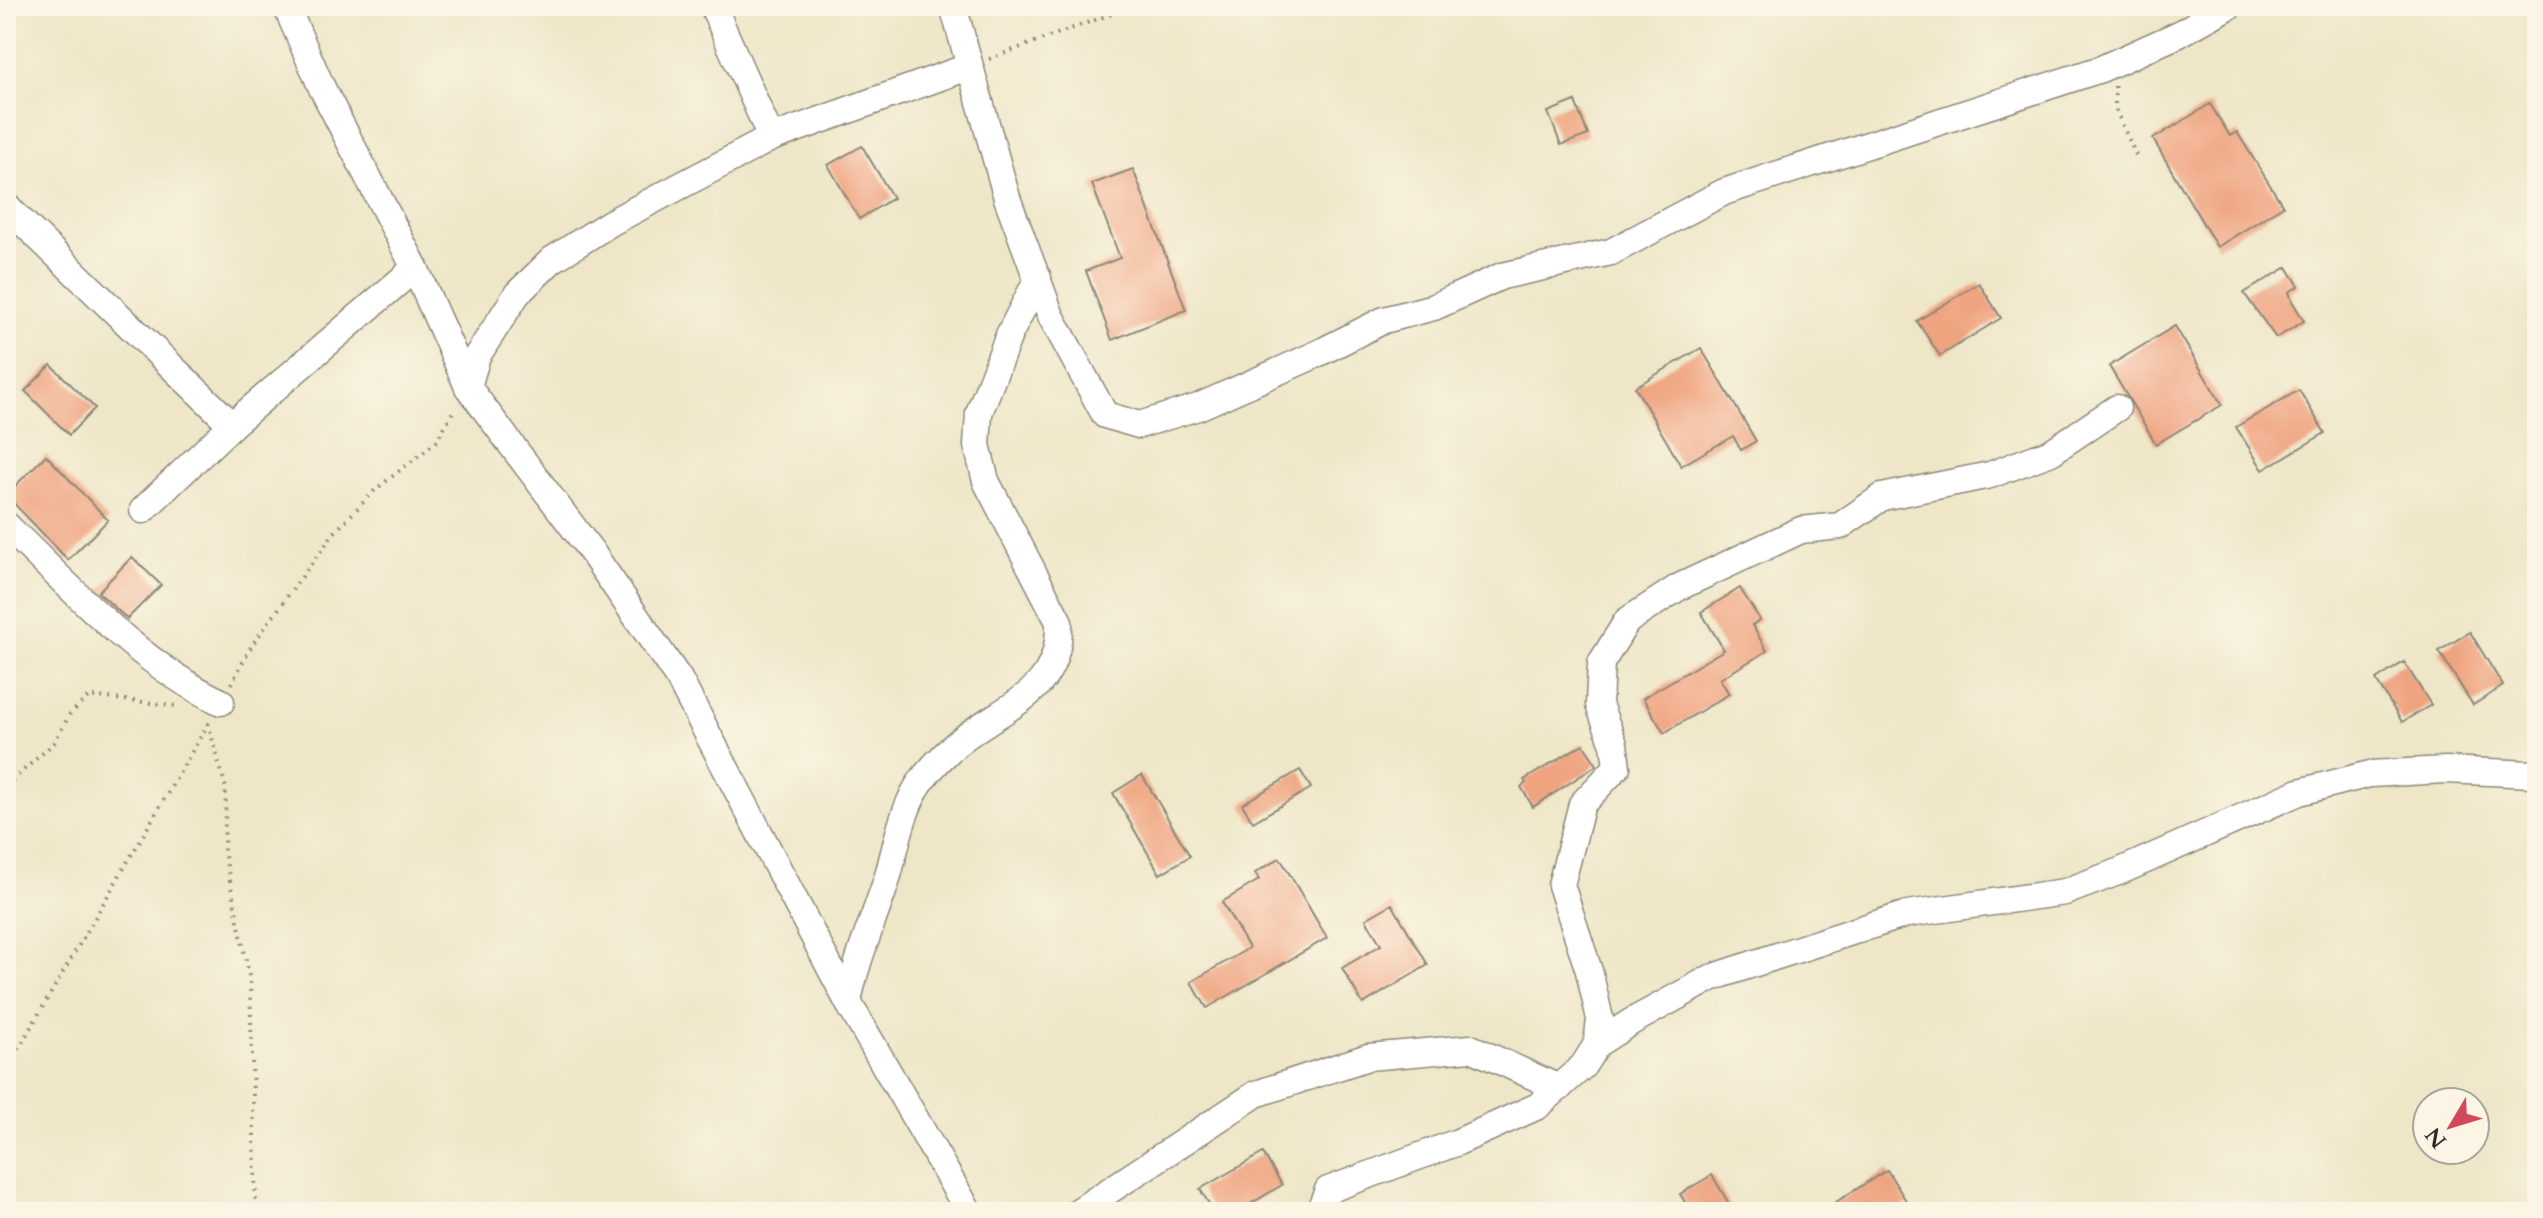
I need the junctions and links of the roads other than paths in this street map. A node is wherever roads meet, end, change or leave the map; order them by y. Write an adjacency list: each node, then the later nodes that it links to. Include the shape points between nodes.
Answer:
1 (286, 6): 8 (street)
2 (713, 6): 6 (street)
3 (953, 6): 5 (street)
4 (2229, 6): 9 (street, via 2115,64 1724,192 1611,252 1502,276 1434,307 1384,320 1198,407 1139,425 1105,415 1051,316)
5 (968, 67): 6 (street); 9 (street, via 1007,198)
6 (771, 138): 10 (street, via 610,223 552,260 517,294 477,356)
7 (6, 206): 12 (street)
8 (415, 268): 10 (street); 12 (street)
9 (1038, 278): 17 (street, via 979,413 977,445 986,481 1059,622 1054,663 1034,690 956,744 918,785 854,969)
10 (468, 387): 17 (street, via 679,679)
11 (2117, 408): 18 (street, via 2051,452 1990,475 1882,497 1840,526 1801,530 1679,587 1627,621 1601,663 1599,705 1617,767 1582,804 1561,885 1600,1019)
12 (232, 425): 13 (street)
13 (143, 510)
14 (6, 525): 15 (street)
15 (214, 713)
16 (2533, 774): 18 (street, via 2370,774 2299,792 2065,892 1907,914 1711,978)
17 (848, 1002): 20 (street)
18 (1597, 1044): 19 (street)
19 (1559, 1088): 21 (street, via 1471,1048 1368,1057 1256,1094); 22 (street, via 1538,1106 1458,1142 1328,1190)
20 (969, 1212)
21 (1077, 1212)
22 (1319, 1212)

